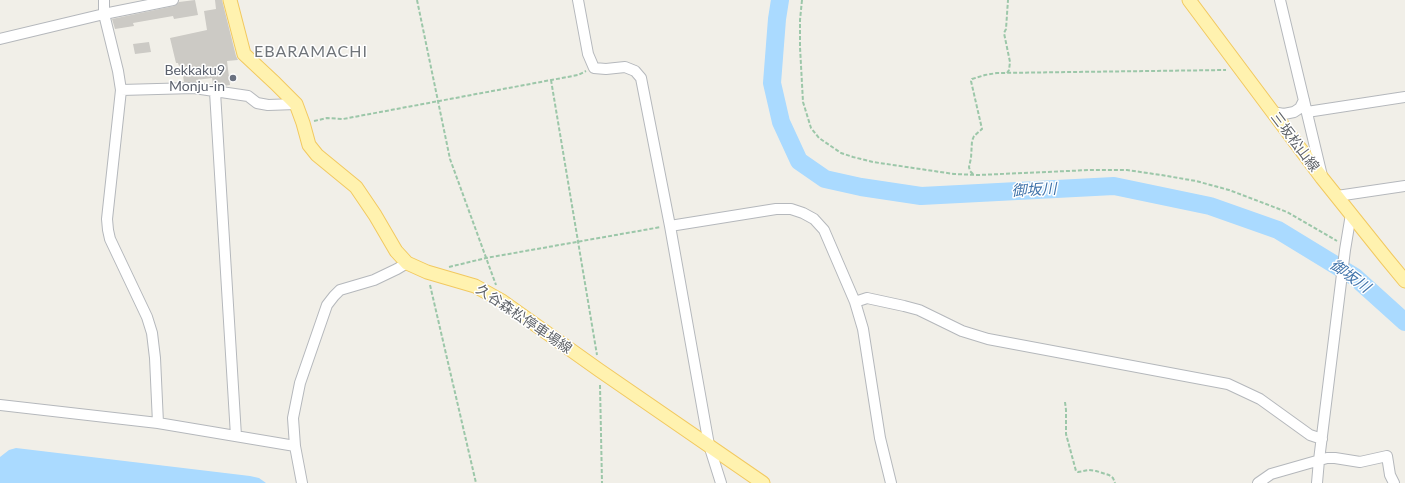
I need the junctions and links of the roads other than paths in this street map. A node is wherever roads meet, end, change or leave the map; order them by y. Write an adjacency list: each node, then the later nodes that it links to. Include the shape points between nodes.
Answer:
1 (104, 0): 7 (street)
2 (173, 0): 7 (street)
3 (230, 0): 13 (main road, 久谷森松停車場線, via 244,54)
4 (578, 0): 20 (street, via 588,54 594,68 625,67 635,71 642,78)
5 (1189, 0): 14 (main road, 三坂松山線)
6 (1280, 0): 12 (street)
7 (104, 14): 8 (street); 9 (street)
8 (0, 39)
9 (121, 90): 10 (street, via 194,88); 25 (street, via 107,219 108,230 152,333)
10 (215, 92): 13 (street, via 248,96 257,103 268,105); 26 (street)
11 (1405, 97): 15 (street)
12 (1304, 100): 14 (street, via 1294,112); 15 (street)
13 (296, 104): 21 (main road, 久谷森松停車場線, via 309,145 317,155 356,187 396,251)
14 (1272, 112): 16 (main road, 三坂松山線)
15 (1307, 112): 16 (street)
16 (1322, 178): 18 (main road, 三坂松山線)
17 (1405, 186): 18 (street)
18 (1337, 196): 19 (main road, 三坂松山線)
19 (1352, 214): 22 (main road, 三坂松山線); 27 (street)
20 (670, 226): 23 (street, via 776,209 791,209 803,213 814,219 824,230); 28 (street)
21 (407, 263): 28 (main road, 久谷森松停車場線, via 427,272 475,286 502,301); 29 (street, via 374,280 340,290 327,305 300,383 293,418)
22 (1405, 281)
23 (854, 302): 27 (street, via 867,298 919,310 962,331 988,339 1228,384 1260,399 1310,435); 34 (street, via 863,329 880,438)
24 (0, 405): 25 (street)
25 (158, 423): 26 (street)
26 (236, 436): 29 (street)
27 (1322, 439): 30 (street)
28 (709, 445): 32 (street); 33 (main road, 久谷森松停車場線)
29 (295, 446): 31 (street)
30 (1319, 460): 35 (street, via 1271,474); 36 (street); 37 (street, via 1334,458 1360,462 1387,456)
31 (302, 483)
32 (721, 483)
33 (763, 483)
34 (891, 483)
35 (1258, 483)
36 (1317, 483)
37 (1394, 483)

